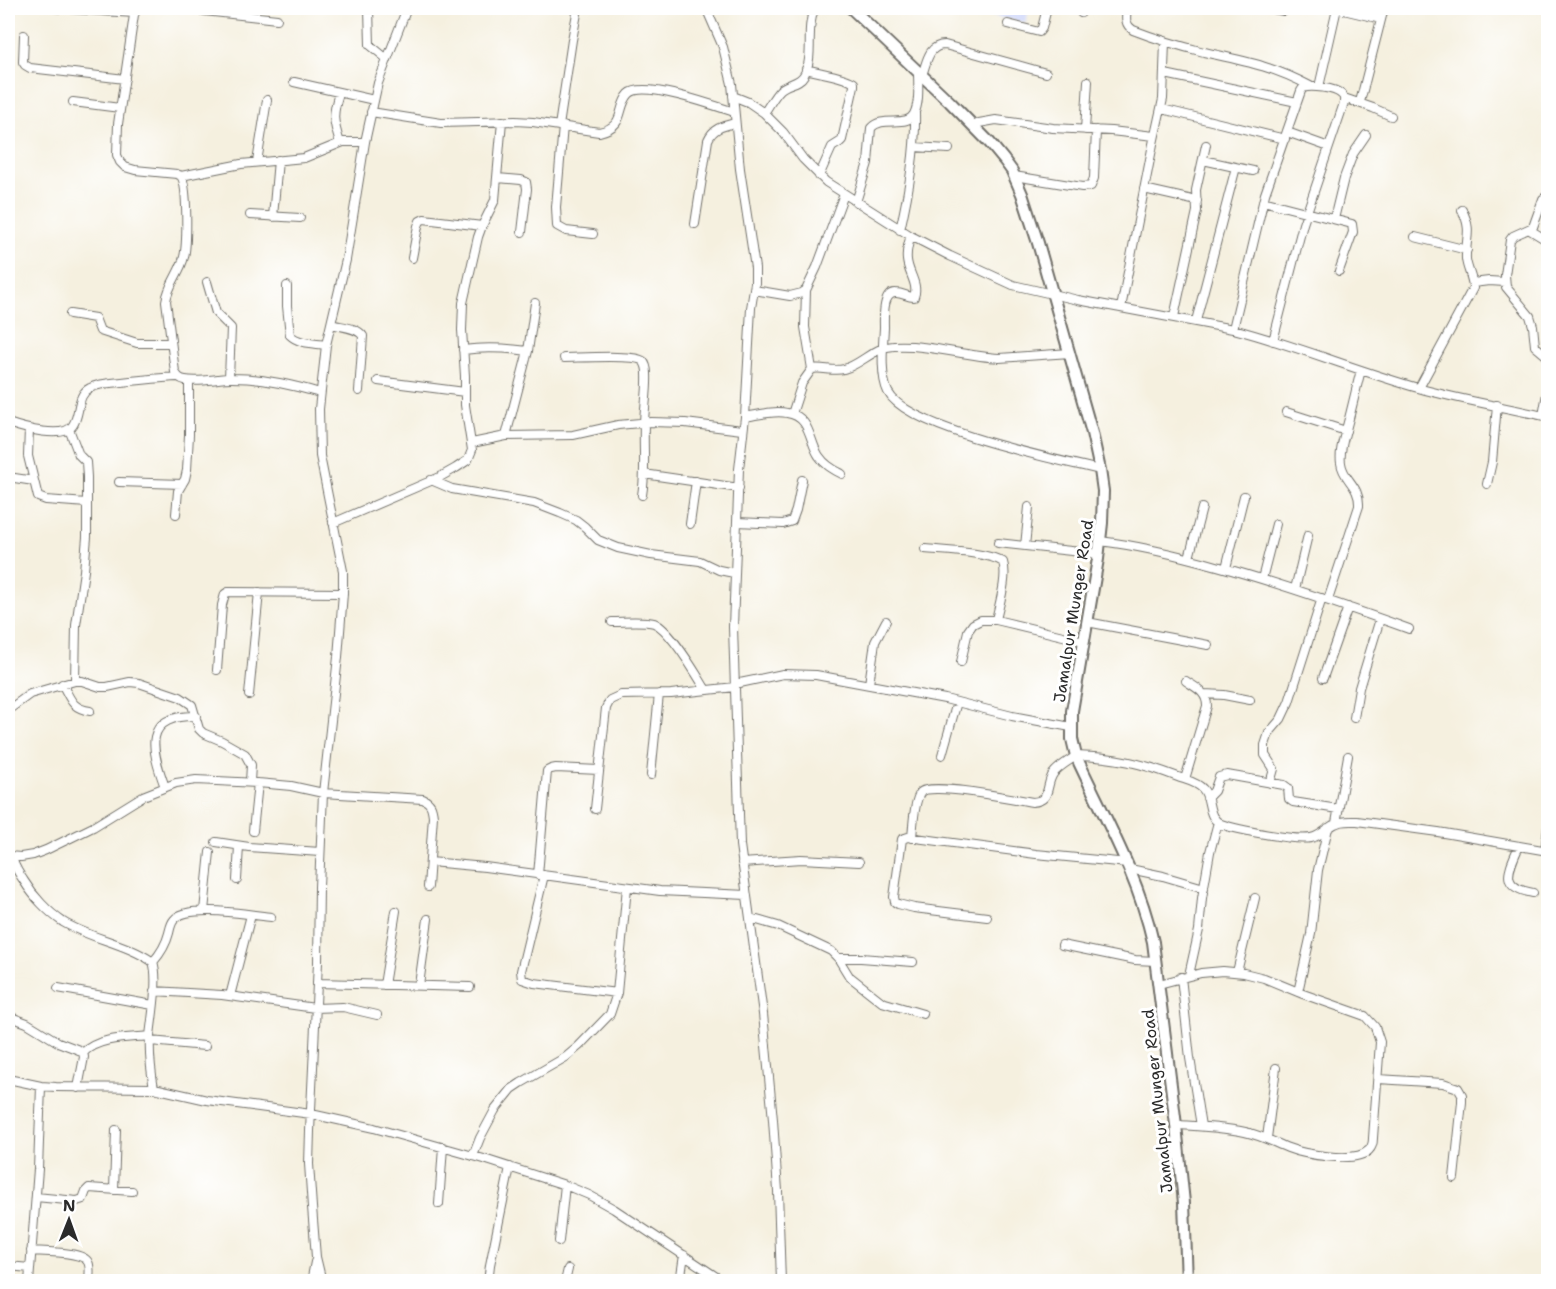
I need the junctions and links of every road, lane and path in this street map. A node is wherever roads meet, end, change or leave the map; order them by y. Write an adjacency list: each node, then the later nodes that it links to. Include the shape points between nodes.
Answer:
1 (54, 8): 13 (street)
2 (177, 8): 14 (street)
3 (369, 8): 21 (street, via 370,45)
4 (407, 8): 21 (street)
5 (578, 8): 48 (street)
6 (706, 8): 32 (street, via 723,47)
7 (851, 8): 22 (street, via 821,8 813,12); 23 (street, Jamalpur Munger Road)
8 (1047, 8): 18 (street, via 1039,32)
9 (1128, 8): 20 (street, via 1129,27)
10 (1268, 8): 15 (street)
11 (1336, 8): 17 (street); 30 (street)
12 (1384, 8): 17 (street)
13 (135, 10): 26 (street)
14 (234, 11): 16 (street)
15 (1284, 11)
16 (277, 19)
17 (1381, 19): 38 (street)
18 (1008, 24)
19 (24, 35): 26 (street, via 23,62 30,68)
20 (1165, 41): 25 (street); 29 (street, via 1256,63)
21 (387, 59): 35 (street)
22 (806, 69): 44 (street, via 802,78 779,91); 66 (street, via 854,83 842,140 830,150)
23 (920, 73): 24 (street, via 931,51 945,45); 41 (street); 49 (street, Jamalpur Munger Road)
24 (1046, 73)
25 (1165, 74): 37 (street); 40 (street)
26 (125, 79): 39 (street)
27 (1088, 81): 50 (street)
28 (294, 82): 31 (street)
29 (1310, 86): 30 (street); 37 (street, via 1303,88)
30 (1319, 87): 33 (street, via 1336,91)
31 (339, 93): 35 (street); 56 (street, via 333,117)
32 (733, 96): 43 (street); 44 (street)
33 (1344, 98): 38 (street); 59 (street)
34 (267, 100): 63 (street)
35 (374, 100): 42 (street)
36 (73, 102): 39 (street)
37 (1297, 102): 52 (street)
38 (1360, 102): 45 (street)
39 (120, 108): 68 (street, via 120,162 135,170 170,172)
40 (1161, 109): 52 (street); 54 (street)
41 (915, 110): 58 (street); 75 (street, via 910,120 878,122 871,128 868,163)
42 (371, 112): 46 (street, via 441,123); 55 (street)
43 (734, 112): 47 (street); 48 (street, via 661,91 638,90 629,94 617,122 605,131)
44 (764, 113): 66 (street)
45 (1392, 117)
46 (502, 121): 48 (street); 69 (street)
47 (735, 123): 82 (street, via 717,128 708,140); 98 (street, via 755,268)
48 (561, 126): 87 (street, via 557,226)
49 (974, 126): 50 (street, via 996,120); 67 (street, Jamalpur Munger Road)
50 (1085, 130): 51 (street)
51 (1096, 130): 54 (street); 67 (street, via 1091,186)
52 (1286, 135): 59 (street); 74 (street)
53 (1366, 135): 81 (street, via 1348,165)
54 (1155, 136): 70 (street)
55 (365, 142): 56 (street); 106 (street)
56 (340, 143): 61 (street, via 304,158)
57 (1206, 145): 62 (street)
58 (915, 147): 60 (street); 84 (street)
59 (1329, 147): 77 (street)
60 (950, 149)
61 (278, 160): 63 (street); 79 (street)
62 (1203, 160): 64 (street); 73 (street)
63 (257, 162): 68 (street)
64 (1236, 167): 65 (street); 105 (street)
65 (1253, 171)
66 (819, 176): 71 (street)
67 (1014, 176): 100 (street, Jamalpur Munger Road)
68 (181, 177): 109 (street, via 186,236 184,257 167,293)
69 (498, 178): 83 (street, via 495,200); 86 (street, via 526,182)
70 (1144, 189): 73 (street); 102 (street)
71 (844, 194): 75 (street); 99 (street)
72 (1548, 195): 85 (street)
73 (1197, 201): 104 (street)
74 (1263, 201): 77 (street); 107 (street)
75 (856, 202): 84 (street)
76 (1462, 210): 91 (street, via 1469,231)
77 (1307, 213): 81 (street); 108 (street)
78 (250, 215): 79 (street)
79 (273, 217): 80 (street)
80 (300, 218)
81 (1334, 219): 93 (street, via 1348,222 1353,228)
82 (695, 224)
83 (482, 226): 92 (street, via 424,219 418,226); 112 (street, via 463,303)
84 (900, 230): 88 (street)
85 (1530, 230): 90 (street); 95 (street, via 1510,240)
86 (522, 232)
87 (592, 234)
88 (911, 236): 100 (street, via 1013,285); 111 (street, via 907,259 915,294 910,297 898,292 887,299)
89 (1415, 237): 91 (street)
90 (1548, 241)
91 (1467, 250): 96 (street)
92 (412, 258)
93 (1339, 271)
94 (207, 282): 120 (street, via 216,313 231,328)
95 (1505, 282): 96 (street); 115 (street, via 1530,316 1535,346)
96 (1473, 283): 123 (street, via 1472,292)
97 (287, 286): 110 (street, via 290,335 296,340)
98 (754, 290): 99 (street, via 790,296); 132 (street)
99 (806, 290): 117 (street, via 805,327)
100 (1053, 294): 102 (street); 114 (street, Jamalpur Munger Road)
101 (535, 303): 113 (street)
102 (1121, 308): 104 (street)
103 (70, 314): 109 (street, via 95,318 100,331 131,342)
104 (1174, 317): 105 (street)
105 (1196, 321): 107 (street)
106 (331, 324): 110 (street); 125 (street, via 363,336)
107 (1233, 328): 108 (street)
108 (1274, 340): 118 (street)
109 (171, 343): 119 (street)
110 (326, 345): 127 (street)
111 (883, 347): 114 (street, via 927,347 999,358); 117 (street, via 843,369); 141 (street, via 888,393 913,414 964,434)
112 (464, 350): 113 (street, via 486,347); 126 (street)
113 (528, 351): 139 (street)
114 (1070, 353): 141 (street, Jamalpur Munger Road)
115 (1548, 357)
116 (564, 358): 133 (street, via 642,360 647,376)
117 (812, 369): 130 (street, via 802,383)
118 (1361, 370): 123 (street); 138 (street)
119 (177, 377): 121 (street); 136 (street, via 89,388 83,393)
120 (230, 378): 121 (street); 127 (street)
121 (189, 381): 150 (street, via 187,470)
122 (378, 381): 126 (street)
123 (1419, 388): 128 (street)
124 (1548, 388): 131 (street)
125 (359, 391)
126 (465, 392): 140 (street)
127 (320, 393): 160 (street, via 320,448)
128 (1497, 405): 131 (street); 151 (street)
129 (1286, 412): 138 (street)
130 (792, 414): 132 (street); 143 (street, via 806,426 820,459)
131 (1546, 416)
132 (744, 417): 137 (street)
133 (644, 422): 137 (street); 139 (street, via 573,435); 142 (street)
134 (8, 423): 135 (street)
135 (29, 429): 136 (street); 147 (street, via 28,456)
136 (69, 429): 155 (street, via 86,462)
137 (742, 430): 152 (street)
138 (1346, 431): 176 (street, via 1341,464 1358,494 1359,506)
139 (506, 436): 140 (street)
140 (472, 443): 145 (street, via 468,460)
141 (1101, 470): 164 (street, Jamalpur Munger Road)
142 (645, 474): 148 (street); 153 (street)
143 (842, 474)
144 (8, 477): 147 (street)
145 (431, 480): 160 (street); 171 (street, via 452,489 534,503 576,520 598,540 618,548 700,561)
146 (802, 480): 159 (street, via 792,521)
147 (34, 481): 155 (street, via 41,499)
148 (696, 481): 152 (street); 161 (street)
149 (119, 482): 150 (street)
150 (182, 484): 158 (street)
151 (1487, 484)
152 (739, 488): 159 (street)
153 (642, 495)
154 (1244, 496): 170 (street)
155 (87, 503): 189 (street)
156 (1029, 507): 166 (street)
157 (1202, 508): 169 (street)
158 (176, 514)
159 (737, 522): 171 (street)
160 (333, 523): 175 (street, via 343,571)
161 (690, 524)
162 (1276, 524): 172 (street)
163 (1308, 535): 173 (street)
164 (1101, 542): 168 (street, Jamalpur Munger Road); 169 (street, via 1151,548)
165 (998, 543): 166 (street)
166 (1025, 546): 168 (street)
167 (925, 549): 179 (street, via 983,555 1003,562)
168 (1099, 554): 182 (street, Jamalpur Munger Road)
169 (1189, 558): 170 (street)
170 (1226, 568): 172 (street)
171 (734, 573): 193 (street)
172 (1262, 579): 173 (street)
173 (1295, 589): 176 (street)
174 (259, 592): 175 (street); 187 (street, via 225,594); 197 (street)
175 (343, 593): 214 (street)
176 (1325, 599): 177 (street); 212 (street, via 1284,714 1265,745 1265,755 1274,769)
177 (1348, 607): 178 (street); 188 (street)
178 (1380, 618): 183 (street); 203 (street)
179 (996, 620): 184 (street); 186 (street, via 973,624)
180 (886, 621): 192 (street, via 875,642)
181 (612, 622): 194 (street, via 647,622 660,627 693,667)
182 (1088, 622): 184 (street, Jamalpur Munger Road); 185 (street)
183 (1409, 629)
184 (1084, 641): 204 (street, Jamalpur Munger Road)
185 (1208, 645)
186 (961, 662)
187 (217, 670)
188 (1323, 678)
189 (75, 681): 191 (street); 202 (street, via 100,687 139,683 188,701)
190 (1186, 681): 196 (street)
191 (62, 684): 200 (street, via 30,694); 201 (street, via 77,708)
192 (869, 684): 193 (street, via 799,674); 199 (street)
193 (735, 685): 194 (street); 233 (street)
194 (706, 690): 195 (street)
195 (659, 694): 208 (street, via 621,695 607,703); 209 (street)
196 (1204, 694): 198 (street); 210 (street, via 1207,706)
197 (249, 695)
198 (1250, 700)
199 (957, 702): 204 (street); 205 (street)
200 (8, 710)
201 (90, 711)
202 (196, 716): 211 (street, via 203,733 245,754); 213 (street, via 172,718 156,732 156,763)
203 (1354, 718)
204 (1071, 727): 206 (street, Jamalpur Munger Road)
205 (942, 755)
206 (1076, 756): 210 (street, via 1126,760); 223 (street, via 1053,774 1046,796 1038,801 925,789 917,800); 234 (street, Jamalpur Munger Road)
207 (1348, 756): 217 (street)
208 (599, 770): 216 (street); 235 (street, via 548,771)
209 (651, 776)
210 (1185, 779): 215 (street, via 1205,791)
211 (254, 782): 213 (street, via 196,780); 214 (street); 222 (street)
212 (1270, 783): 215 (street, via 1224,775); 217 (street, via 1287,786 1293,802)
213 (165, 787): 230 (street, via 75,837 33,855)
214 (323, 793): 229 (street); 231 (street, via 429,802 433,816)
215 (1207, 798): 218 (street, via 1211,814)
216 (595, 809)
217 (1338, 809): 219 (street)
218 (1218, 822): 221 (street, via 1304,838 1313,838); 239 (street)
219 (1336, 823): 221 (street); 226 (street, via 1367,822)
220 (1548, 827): 227 (street)
221 (1328, 828): 264 (street)
222 (253, 831)
223 (912, 838): 234 (street); 247 (street, via 904,837 901,842 895,902)
224 (216, 842): 225 (street)
225 (239, 846): 229 (street); 236 (street)
226 (1519, 846): 227 (street); 240 (street, via 1508,877 1515,887)
227 (1547, 851)
228 (210, 852): 243 (street)
229 (320, 852): 257 (street)
230 (10, 856): 253 (street, via 28,888 58,918)
231 (430, 862): 235 (street); 237 (street)
232 (859, 862): 233 (street)
233 (742, 863): 241 (street)
234 (1129, 866): 239 (street); 252 (street, Jamalpur Munger Road, via 1148,921)
235 (541, 875): 238 (street); 265 (street, via 522,979)
236 (237, 880)
237 (428, 887)
238 (627, 887): 241 (street); 265 (street)
239 (1204, 888): 256 (street)
240 (1533, 893)
241 (747, 895): 248 (street)
242 (1255, 898): 255 (street)
243 (204, 911): 245 (street); 253 (street, via 175,918 162,951)
244 (396, 911): 259 (street)
245 (251, 915): 246 (street); 266 (street)
246 (271, 917)
247 (987, 917)
248 (750, 918): 251 (street, via 778,926); 310 (street, via 773,1120)
249 (428, 919): 260 (street)
250 (1062, 945): 252 (street, via 1135,960)
251 (838, 958): 254 (street); 269 (street, via 849,976 882,1002)
252 (1156, 960): 258 (street, Jamalpur Munger Road)
253 (153, 962): 263 (street)
254 (914, 962)
255 (1237, 972): 256 (street); 264 (street)
256 (1185, 976): 258 (street); 283 (street, via 1190,1058)
257 (317, 983): 259 (street); 268 (street)
258 (1159, 984): 282 (street, Jamalpur Munger Road)
259 (384, 985): 260 (street)
260 (419, 986): 261 (street)
261 (470, 987)
262 (58, 988): 267 (street)
263 (154, 991): 266 (street); 267 (street)
264 (1298, 992): 277 (street, via 1356,1012 1370,1021 1380,1042)
265 (616, 993): 287 (street, via 610,1014 579,1046 503,1099)
266 (230, 996): 268 (street)
267 (153, 1005): 272 (street)
268 (315, 1008): 270 (street, via 343,1007); 281 (street)
269 (923, 1014)
270 (377, 1015)
271 (8, 1016): 274 (street)
272 (150, 1038): 273 (street); 274 (street, via 101,1042); 280 (street)
273 (205, 1046)
274 (83, 1053): 279 (street)
275 (1276, 1068): 285 (street)
276 (8, 1079): 278 (street)
277 (1378, 1079): 285 (street, via 1373,1138 1364,1154 1320,1156); 289 (street, via 1443,1083 1458,1088 1462,1102)
278 (41, 1086): 279 (street); 293 (street)
279 (78, 1088): 280 (street)
280 (154, 1088): 281 (street, via 207,1100)
281 (311, 1114): 286 (street); 298 (street, via 309,1164)
282 (1176, 1125): 283 (street); 311 (street, Jamalpur Munger Road)
283 (1201, 1126): 285 (street)
284 (116, 1130): 291 (street)
285 (1267, 1138)
286 (443, 1147): 287 (street); 294 (street)
287 (473, 1156): 288 (street)
288 (510, 1167): 290 (street); 306 (street)
289 (1454, 1178)
290 (565, 1185): 295 (street); 297 (street, via 607,1205)
291 (114, 1190): 292 (street); 293 (street, via 89,1188 81,1201)
292 (132, 1191)
293 (36, 1197): 296 (street)
294 (439, 1204)
295 (559, 1241)
296 (31, 1251): 300 (street); 303 (street, via 86,1258)
297 (684, 1255): 308 (street); 309 (street)
298 (316, 1257): 304 (street); 305 (street)
299 (8, 1266): 300 (street)
300 (30, 1268): 302 (street)
301 (568, 1269): 307 (street)
302 (29, 1281)
303 (89, 1281)
304 (311, 1281)
305 (322, 1281)
306 (488, 1281)
307 (565, 1281)
308 (680, 1281)
309 (724, 1281)
310 (781, 1281)
311 (1187, 1281)

